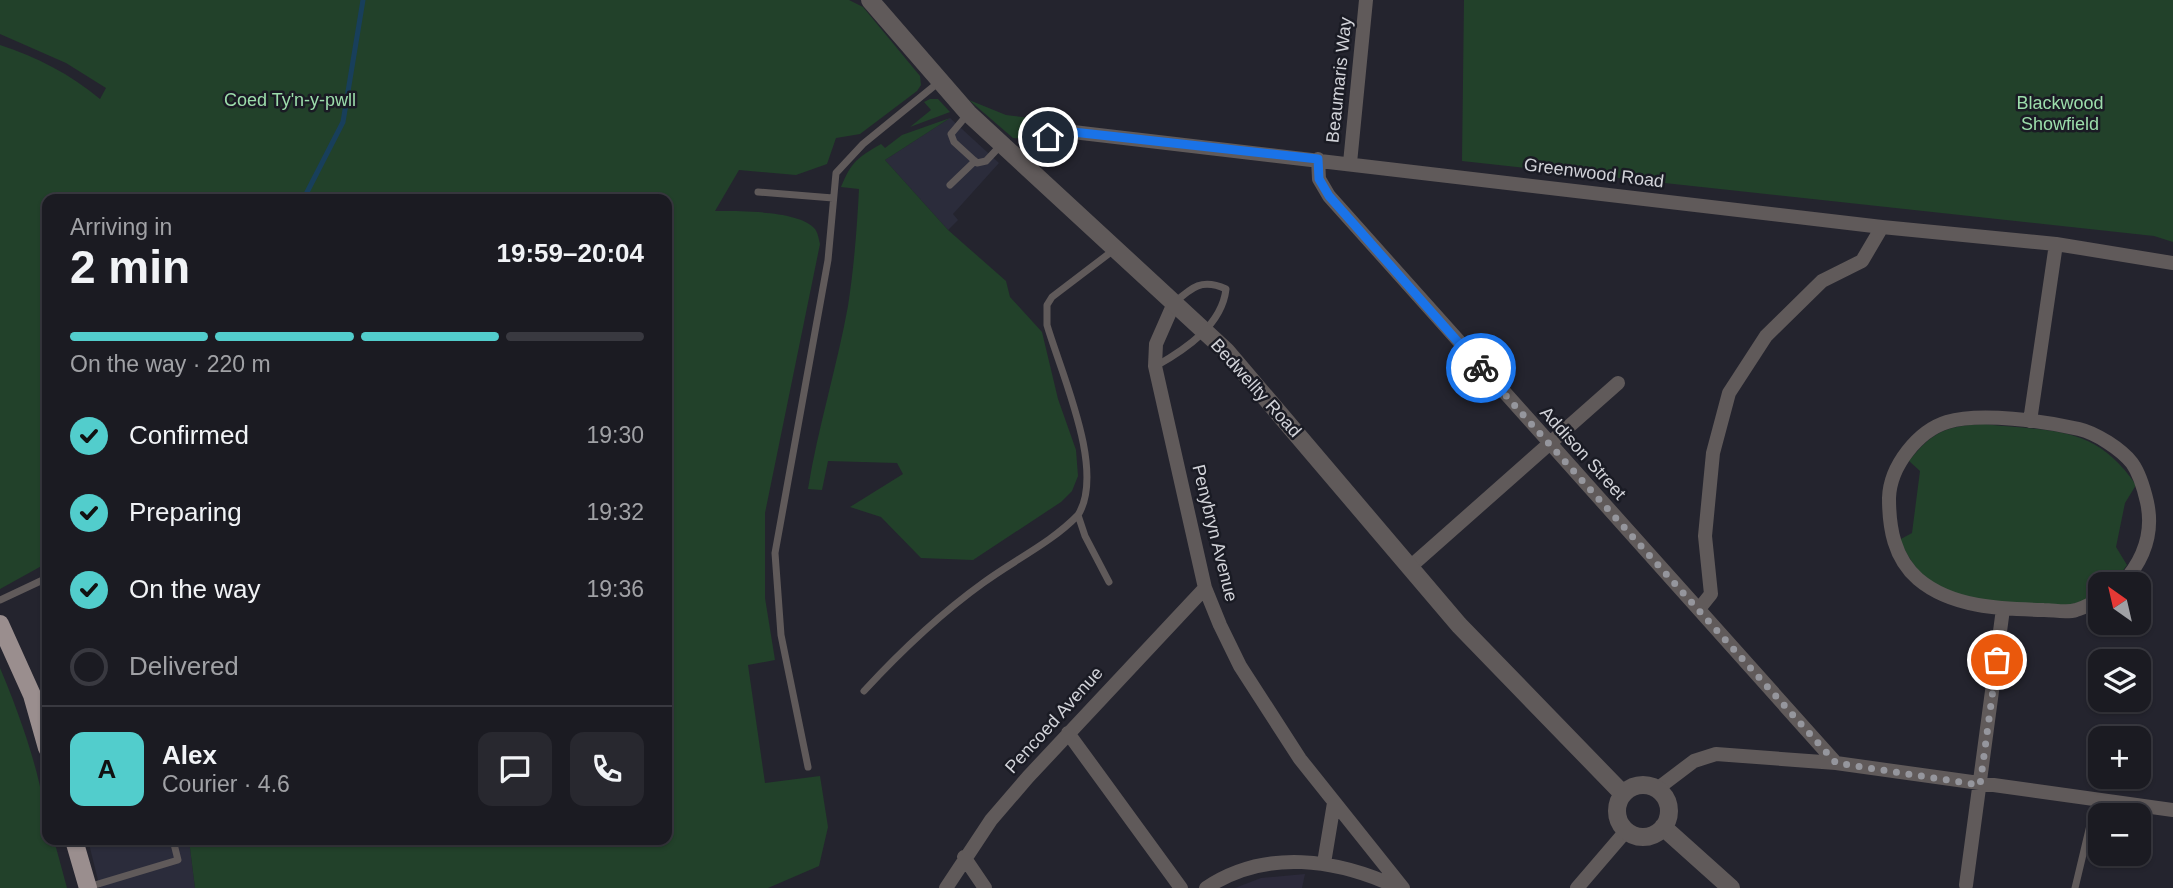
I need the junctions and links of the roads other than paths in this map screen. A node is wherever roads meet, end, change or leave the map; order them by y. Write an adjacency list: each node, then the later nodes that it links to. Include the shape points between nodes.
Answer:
1 (870, 0): 3 (street, Bedwellty Road)
2 (1366, 0): 8 (street, Beaumaris Way)
3 (939, 82): 4 (street, Bedwellty Road); 12 (lane, via 836,173)
4 (968, 113): 5 (street, Bedwellty Road); 7 (lane, via 951,134)
5 (1001, 145): 7 (lane, via 981,164); 9 (street, Bedwellty Road)
6 (1318, 159): 8 (street, Greenwood Road); 9 (street, Greenwood Road, via 1058,131); 22 (street, Addison Street, via 1319,179 1329,196)
7 (975, 161): 10 (lane)
8 (1350, 163): 13 (street, Greenwood Road)
9 (1024, 164): 15 (street, Bedwellty Road)
10 (950, 185)
11 (758, 192): 12 (lane)
12 (833, 198): 38 (lane, via 824,283 775,553 781,635)
13 (1882, 227): 14 (street, Greenwood Road); 31 (street, via 1862,261 1822,281 1766,336 1729,393 1713,453 1705,536 1711,594)
14 (2056, 244): 16 (street, Greenwood Road); 21 (street)
15 (1116, 247): 17 (street, Bedwellty Road); 23 (lane, via 1059,291 1048,305 1047,325 1086,452 1089,487)
16 (2173, 263)
17 (1174, 303): 18 (street, Bedwellty Road); 18 (lane, via 1194,285 1211,282 1226,289 1224,304); 19 (street, Penybryn Avenue, via 1156,344)
18 (1204, 331): 19 (lane); 24 (street, Bedwellty Road)
19 (1155, 366): 28 (street, Penybryn Avenue)
20 (1618, 383): 22 (street)
21 (2029, 421): 25 (street, via 2081,430 2109,444 2131,463 2144,485 2149,532 2144,551); 32 (street, via 1971,418 1947,422 1922,435 1900,461 1889,491 1889,527 1899,555 1917,579 1946,597)
22 (1549, 444): 24 (street); 31 (street, Addison Street)
23 (1078, 515): 27 (lane); 34 (lane, via 983,583 905,649)
24 (1410, 567): 41 (street, Bedwellty Road, via 1459,625)
25 (2130, 572)
26 (42, 580): 29 (lane)
27 (1109, 582)
28 (1205, 588): 36 (street, Pencoed Avenue); 43 (street, Penybryn Avenue, via 1240,666 1300,760)
29 (0, 600)
30 (2088, 605): 32 (street, via 2074,611)
31 (1699, 609): 37 (street, Addison Street)
32 (2003, 610): 39 (street)
33 (0, 624): 35 (main road, via 32,695)
34 (864, 691)
35 (42, 730)
36 (1068, 733): 49 (street, Pencoed Avenue); 55 (street)
37 (1836, 763): 39 (street); 40 (street, via 1716,754 1694,761)
38 (808, 768)
39 (1980, 785): 42 (street); 51 (street)
40 (1657, 789): 41 (street, via 1643,785); 45 (street, via 1668,803)
41 (1623, 794): 46 (street, via 1617,809)
42 (2096, 800): 44 (street); 60 (lane)
43 (1334, 803): 50 (street); 57 (street, Penybryn Avenue)
44 (2173, 810)
45 (1663, 827): 46 (street, via 1641,837); 59 (street)
46 (1626, 831): 58 (street)
47 (75, 845): 52 (main road)
48 (174, 845): 52 (lane, via 178,860)
49 (964, 857): 53 (street, Pencoed Avenue); 54 (street)
50 (1324, 863): 56 (street, via 1279,861 1244,870); 57 (street)
51 (1966, 885)
52 (88, 888)
53 (946, 888)
54 (985, 888)
55 (1181, 888)
56 (1206, 888)
57 (1401, 888)
58 (1577, 888)
59 (1731, 888)
60 (2075, 888)

